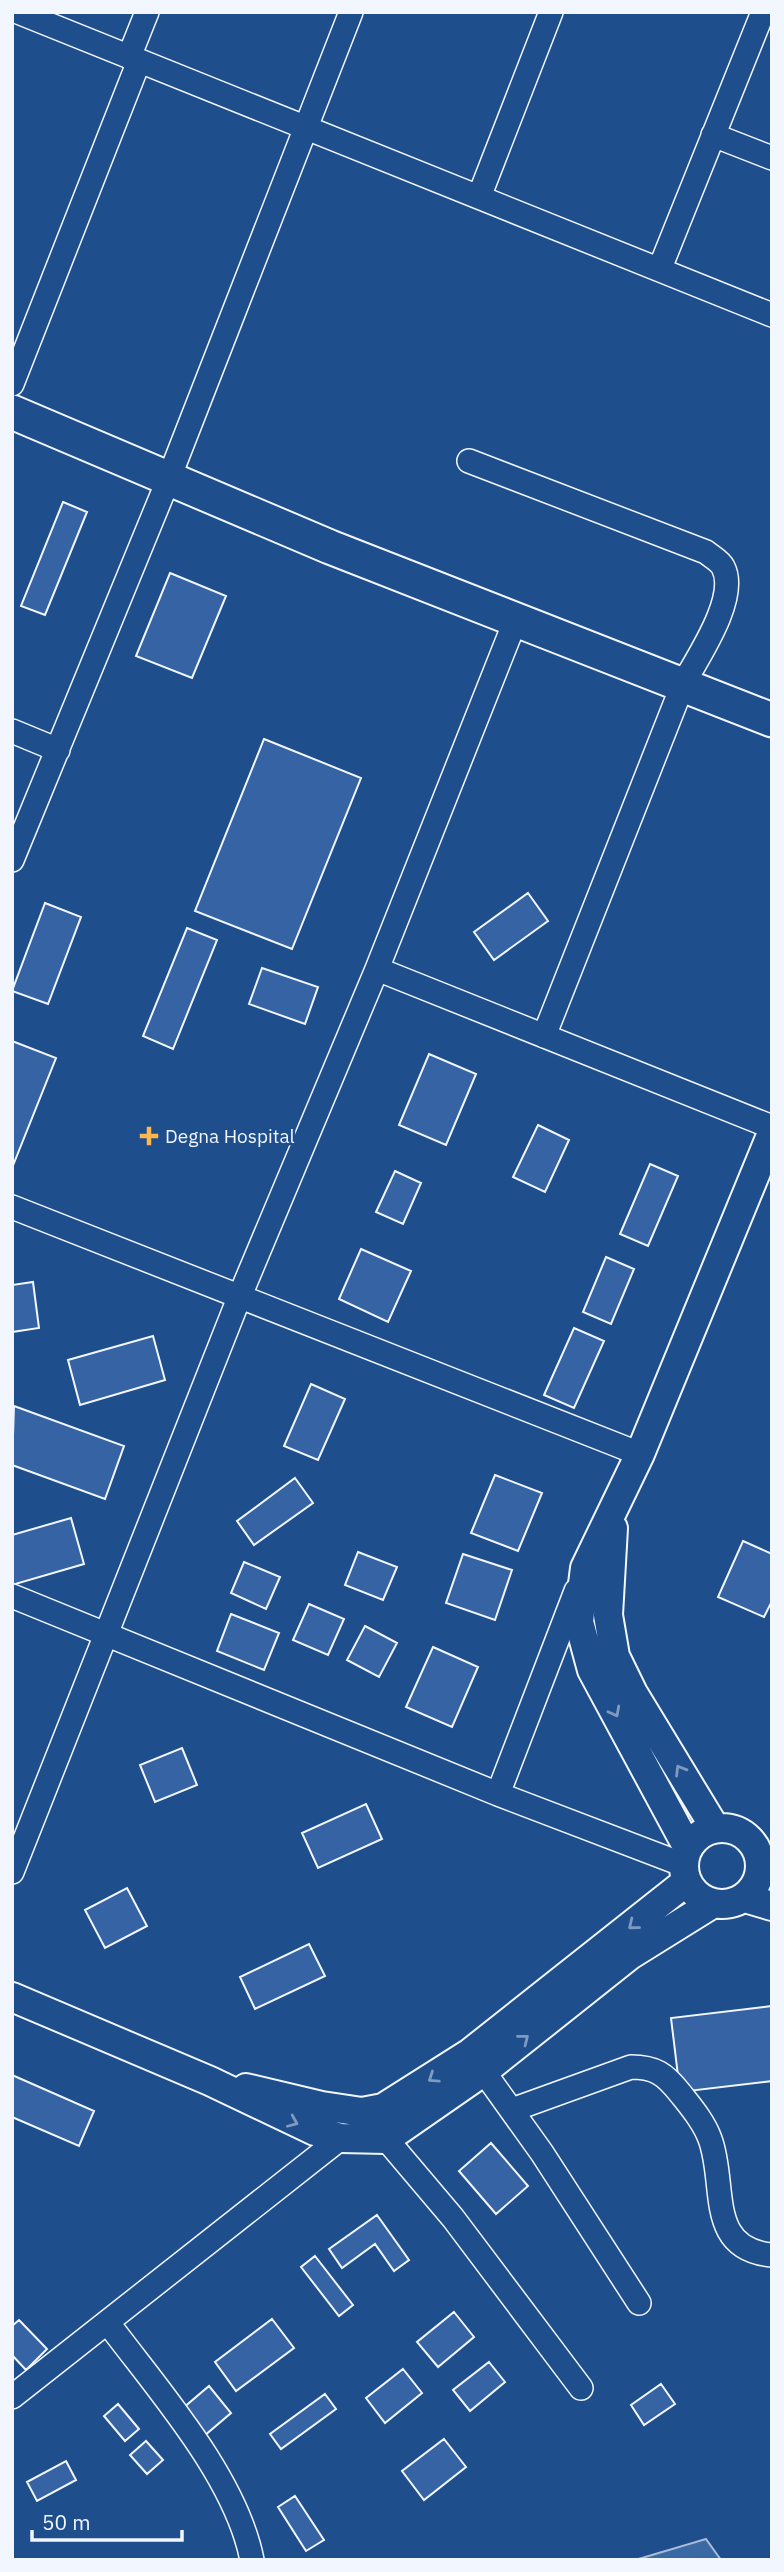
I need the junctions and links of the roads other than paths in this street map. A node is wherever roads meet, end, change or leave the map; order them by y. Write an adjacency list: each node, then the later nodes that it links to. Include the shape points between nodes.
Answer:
1 (18, 12): 6 (street)
2 (147, 12): 6 (street)
3 (351, 12): 7 (street)
4 (551, 12): 10 (street)
5 (762, 12): 8 (street)
6 (134, 59): 7 (street); 13 (street)
7 (307, 128): 10 (street); 16 (street)
8 (713, 135): 9 (street); 11 (street)
9 (772, 158)
10 (479, 197): 11 (street)
11 (660, 268): 12 (street)
12 (772, 315)
13 (12, 384)
14 (12, 412): 16 (highway)
15 (469, 461): 18 (street, via 706,552 722,564 727,593)
16 (169, 478): 17 (highway); 21 (street)
17 (516, 619): 18 (highway); 23 (street)
18 (683, 684): 19 (highway); 24 (street)
19 (772, 720)
20 (12, 731): 21 (street)
21 (58, 750): 22 (street)
22 (12, 860)
23 (377, 969): 24 (street); 28 (street)
24 (544, 1036): 25 (street)
25 (772, 1127)
26 (772, 1133): 29 (main road)
27 (12, 1207): 28 (street)
28 (239, 1298): 29 (street); 33 (street)
29 (640, 1454): 30 (main road)
30 (615, 1511): 31 (main road); 34 (main road)
31 (585, 1568): 34 (main road, via 579,1622); 35 (street)
32 (12, 1596): 33 (street)
33 (107, 1636): 35 (street); 39 (street)
34 (604, 1663): 36 (main road, one-way to 34, via 633,1693); 38 (main road, one-way to 38)
35 (498, 1794): 38 (street)
36 (715, 1828): 37 (main road, via 733,1829); 38 (main road, via 699,1835)
37 (765, 1854): 40 (main road, via 756,1884)
38 (686, 1865): 41 (main road, via 696,1895); 44 (main road, one-way to 44)
39 (12, 1871)
40 (745, 1898): 41 (main road, via 729,1905); 42 (main road)
41 (712, 1904): 44 (main road, one-way to 41)
42 (772, 1906)
43 (12, 1997): 45 (main road)
44 (477, 2062): 46 (street); 47 (main road, one-way to 47, via 383,2108); 49 (main road)
45 (210, 2081): 47 (main road); 48 (main road, one-way to 48, via 256,2106)
46 (512, 2110): 50 (street, via 631,2067 662,2072 710,2138 729,2234 752,2253); 51 (street)
47 (362, 2112): 49 (street)
48 (341, 2138): 49 (main road); 52 (street)
49 (386, 2139): 54 (street)
50 (772, 2255)
51 (639, 2303)
52 (108, 2323): 53 (street); 55 (street, via 227,2491 245,2528)
53 (17, 2388)
54 (581, 2388)
55 (252, 2560)

